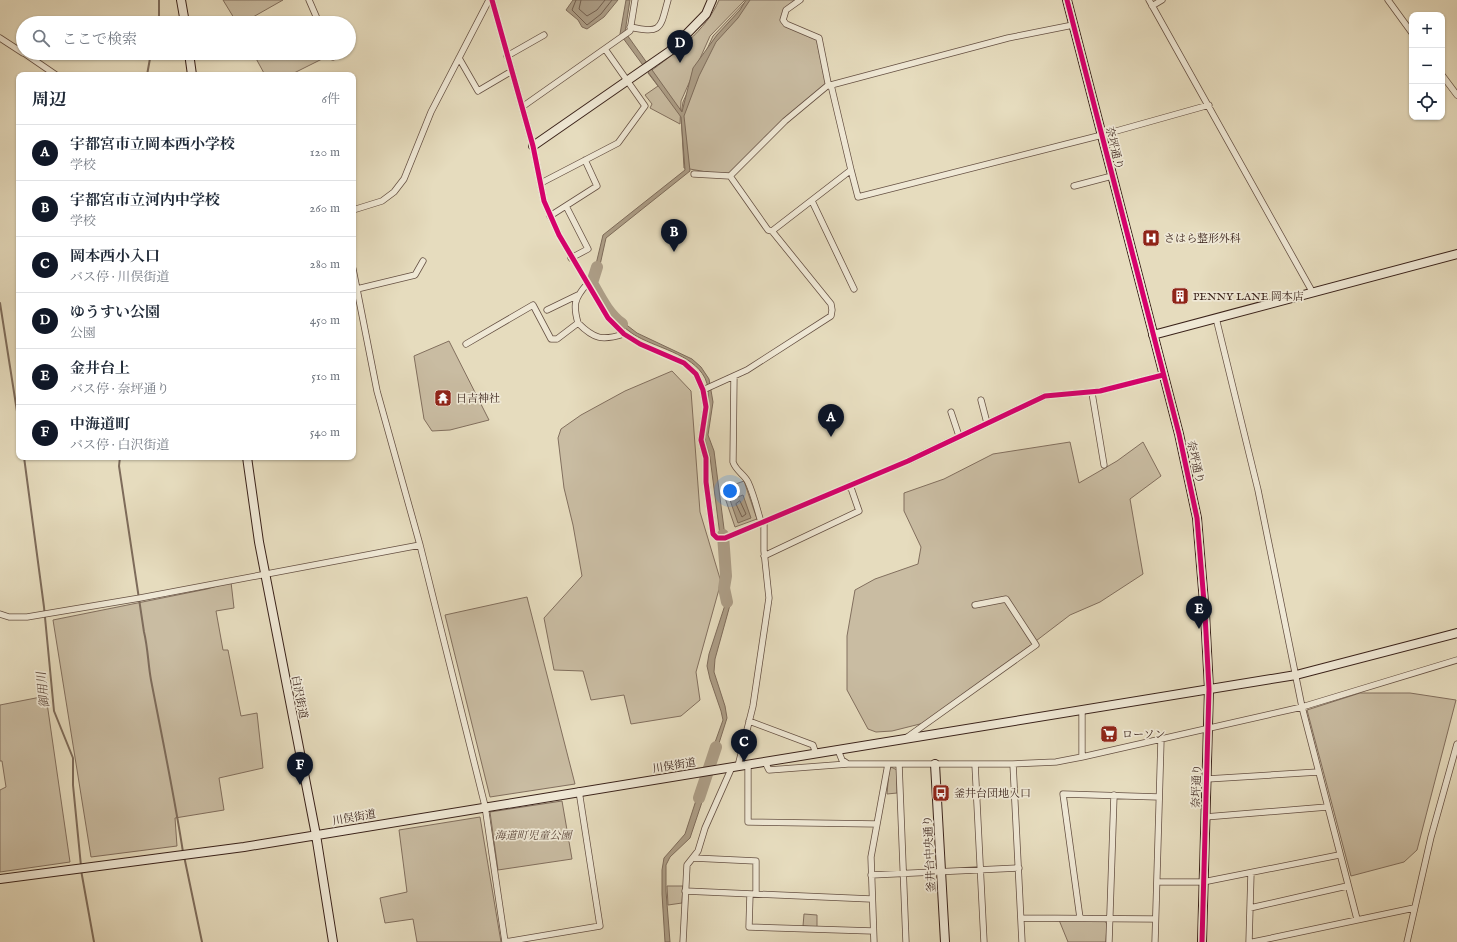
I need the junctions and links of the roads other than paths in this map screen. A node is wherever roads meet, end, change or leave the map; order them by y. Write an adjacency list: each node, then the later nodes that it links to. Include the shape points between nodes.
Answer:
1 (181, 0): 14 (main road)
2 (489, 0): 24 (street)
3 (492, 0): 23 (street)
4 (635, 0): 17 (street)
5 (668, 0): 17 (street, via 663,20 654,30)
6 (712, 0): 31 (main road, via 706,14 670,51)
7 (800, 0): 32 (street, via 786,10 783,20 786,24 819,38 828,83)
8 (1067, 0): 16 (main road, 奈坪通り)
9 (1149, 0): 13 (street)
10 (1162, 0): 13 (street)
11 (1388, 0): 18 (street)
12 (311, 1): 15 (street)
13 (1152, 6): 34 (street)
14 (184, 16)
15 (316, 16)
16 (1073, 25): 32 (street, via 1008,38); 36 (main road, 奈坪通り)
17 (630, 27): 22 (street, via 630,31)
18 (1409, 29)
19 (544, 35): 23 (street)
20 (0, 38): 21 (street)
21 (16, 48)
22 (605, 50): 31 (street); 35 (street)
23 (507, 56): 27 (street)
24 (459, 58): 27 (street, via 478,90); 47 (street, via 431,112 404,178 394,192 382,201)
25 (34, 60): 28 (street)
26 (190, 60): 29 (main road)
27 (512, 71): 35 (street)
28 (52, 72)
29 (192, 72)
30 (1445, 79): 33 (street)
31 (627, 82): 37 (main road); 38 (street, via 645,106 618,143)
32 (831, 85): 39 (street); 41 (street, via 784,120)
33 (1457, 95)
34 (1209, 105): 36 (street); 57 (street)
35 (522, 107): 37 (street)
36 (1102, 135): 39 (street, via 858,197); 42 (main road, 奈坪通り)
37 (533, 146): 43 (street)
38 (585, 160): 43 (street); 46 (street, via 597,186)
39 (851, 170): 45 (street)
40 (694, 174): 41 (street)
41 (730, 176): 49 (street, via 768,230)
42 (1112, 176): 44 (street); 63 (main road, 奈坪通り)
43 (541, 183): 48 (street)
44 (1074, 186)
45 (812, 201): 49 (street); 56 (street)
46 (566, 206): 48 (street); 51 (street, via 588,249)
47 (356, 209)
48 (550, 216): 51 (street)
49 (772, 231): 65 (street, via 831,304 831,316)
50 (1457, 254): 57 (main road)
51 (571, 258): 54 (street)
52 (423, 261): 55 (street, via 415,275)
53 (356, 284): 55 (street)
54 (587, 284): 58 (street); 62 (street, via 608,318)
55 (357, 289): 77 (street, via 377,391)
56 (854, 289)
57 (1313, 293): 60 (main road)
58 (578, 295): 59 (street); 61 (street, via 575,308)
59 (547, 310)
60 (1216, 318): 63 (main road); 84 (street, via 1258,490)
61 (578, 323): 62 (street, via 590,335 610,339); 64 (street, via 557,339 551,339 533,305)
62 (624, 334): 67 (street, via 640,344 684,363)
63 (1153, 335): 66 (main road, 奈坪通り)
64 (466, 344)
65 (734, 376): 67 (street); 76 (street, via 733,462 748,483)
66 (1163, 376): 68 (street); 85 (main road, 奈坪通り, via 1197,518)
67 (707, 388): 76 (street, via 701,440 706,458 706,482 713,534 723,538)
68 (1092, 392): 71 (street, via 1045,396); 74 (street)
69 (981, 400): 71 (street)
70 (952, 412): 72 (street)
71 (987, 423): 72 (street)
72 (959, 436): 75 (street)
73 (247, 460): 79 (main road, 白沢街道)
74 (1104, 465)
75 (850, 485): 76 (street); 78 (street, via 859,511)
76 (763, 522): 78 (street)
77 (420, 545): 79 (street); 110 (street)
78 (764, 556): 88 (street, via 769,598)
79 (265, 574): 81 (street, via 27,617); 114 (main road, 白沢街道)
80 (975, 605): 90 (street, via 1006,600 1036,645)
81 (0, 614)
82 (1457, 633): 84 (main road, 川俣街道)
83 (1457, 660): 86 (street)
84 (1296, 675): 85 (main road, 川俣街道); 86 (street)
85 (1209, 689): 87 (main road, 川俣街道); 89 (main road, 奈坪通り)
86 (1302, 707): 89 (street); 105 (street)
87 (1082, 710): 90 (main road, 川俣街道); 95 (street)
88 (749, 721): 94 (street, via 813,745); 104 (street)
89 (1208, 728): 91 (street); 106 (main road, 奈坪通り)
90 (904, 739): 93 (main road, 川俣街道)
91 (1161, 740): 95 (street); 109 (street)
92 (1457, 744): 131 (street)
93 (838, 750): 94 (main road, 川俣街道); 98 (street, via 842,760)
94 (816, 754): 96 (main road, 川俣街道)
95 (1082, 757): 103 (street, via 1056,762)
96 (764, 762): 97 (main road, 川俣街道); 98 (street, via 769,770)
97 (748, 764): 104 (main road, 川俣街道); 113 (street, via 748,822)
98 (848, 764): 99 (street)
99 (888, 764): 100 (street); 113 (street)
100 (899, 764): 101 (street); 121 (street)
101 (935, 764): 102 (street); 119 (main road, 釜井台中央通り)
102 (976, 764): 103 (street); 118 (street)
103 (1013, 764): 117 (street)
104 (735, 766): 107 (main road, 川俣街道); 116 (street)
105 (1318, 772): 106 (street); 111 (street)
106 (1207, 779): 112 (main road, 奈坪通り)
107 (579, 791): 110 (main road, 川俣街道); 139 (street, via 600,926)
108 (1114, 795): 109 (street); 133 (street, via 1063,794); 134 (street)
109 (1159, 797): 124 (street)
110 (485, 806): 114 (main road, 川俣街道); 139 (street)
111 (1327, 807): 112 (street); 115 (street)
112 (1206, 817): 125 (main road, 奈坪通り)
113 (877, 824): 122 (street, via 872,845)
114 (316, 835): 123 (main road, 川俣街道); 138 (main road, 白沢街道)
115 (1339, 855): 120 (street); 126 (street)
116 (693, 858): 127 (street, via 687,865); 128 (street, via 756,861)
117 (1019, 868): 118 (street); 132 (street)
118 (981, 870): 119 (street); 144 (street)
119 (942, 872): 121 (street); 143 (main road, 釜井台中央通り)
120 (1251, 873): 125 (street); 130 (street)
121 (903, 874): 122 (street); 142 (street)
122 (871, 875): 129 (street)
123 (0, 879)
124 (1157, 882): 125 (street); 135 (street)
125 (1204, 882): 148 (main road, 奈坪通り)
126 (1347, 886): 130 (street); 136 (street)
127 (685, 891): 128 (street); 140 (street)
128 (753, 894): 129 (street); 137 (street, via 749,927)
129 (871, 899): 137 (street)
130 (1250, 908): 149 (street)
131 (1414, 908): 136 (street); 151 (street)
132 (1021, 918): 133 (street); 145 (street)
133 (1080, 918): 134 (street)
134 (1110, 918): 135 (street); 146 (street)
135 (1155, 919): 147 (street)
136 (1357, 920): 150 (street)
137 (873, 931): 141 (street)
138 (333, 942)
139 (505, 942)
140 (683, 942)
141 (874, 942)
142 (906, 942)
143 (945, 942)
144 (984, 942)
145 (1022, 942)
146 (1109, 942)
147 (1155, 942)
148 (1202, 942)
149 (1249, 942)
150 (1253, 942)
151 (1407, 942)

